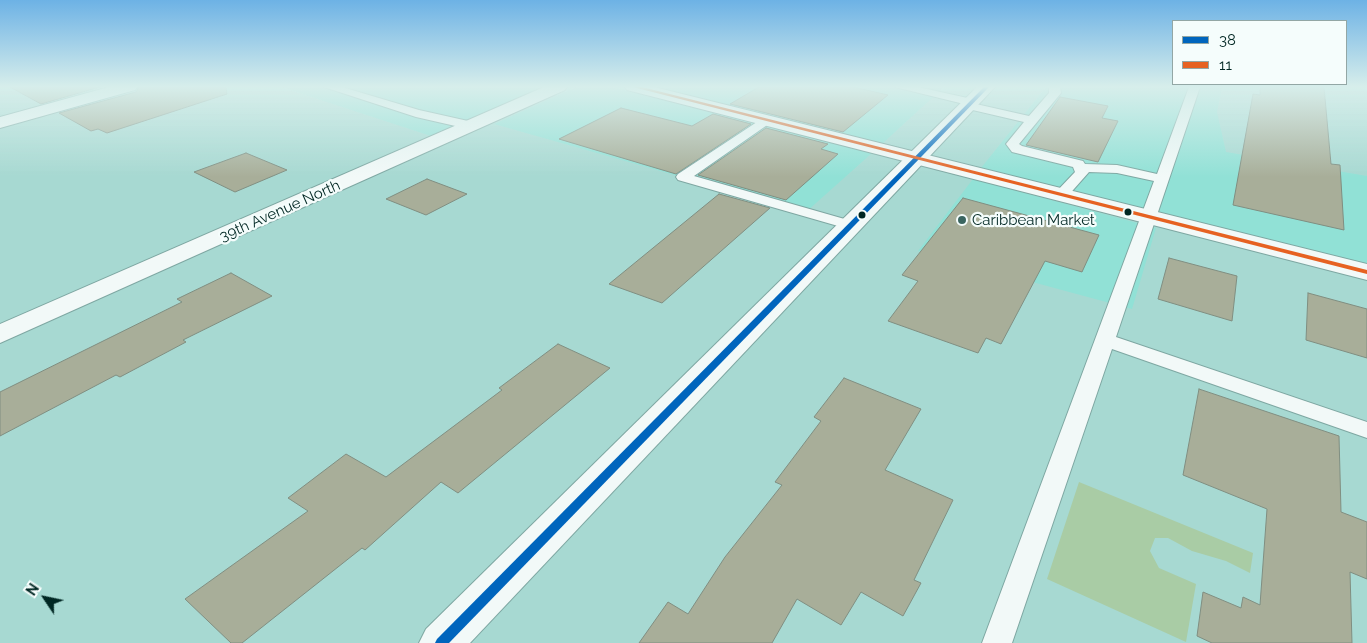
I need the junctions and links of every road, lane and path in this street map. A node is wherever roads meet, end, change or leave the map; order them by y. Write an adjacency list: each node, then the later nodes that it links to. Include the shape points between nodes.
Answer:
1 (22, 117): 11 (street)
2 (434, 117): 12 (lane)
3 (493, 117): 12 (street, 39th Avenue North)
4 (754, 117): 9 (street)
5 (957, 117): 13 (street)
6 (1020, 117): 10 (lane)
7 (1034, 117): 10 (lane)
8 (1185, 117): 15 (lane)
9 (766, 120): 13 (street); 18 (lane, via 683,177)
10 (1031, 120): 14 (lane, via 1012,144 1017,149 1078,164)
11 (0, 123)
12 (473, 126): 20 (street, 39th Avenue North)
13 (916, 158): 16 (street); 18 (street)
14 (1080, 168): 15 (lane, via 1117,169); 16 (lane, via 1082,172)
15 (1163, 179): 17 (lane)
16 (1060, 195): 17 (street)
17 (1149, 218): 19 (street); 21 (lane)
18 (850, 225): 23 (street)
19 (1367, 272)
20 (0, 334)
21 (1105, 340): 22 (lane); 24 (lane)
22 (1367, 430)
23 (441, 643)
24 (997, 643)

